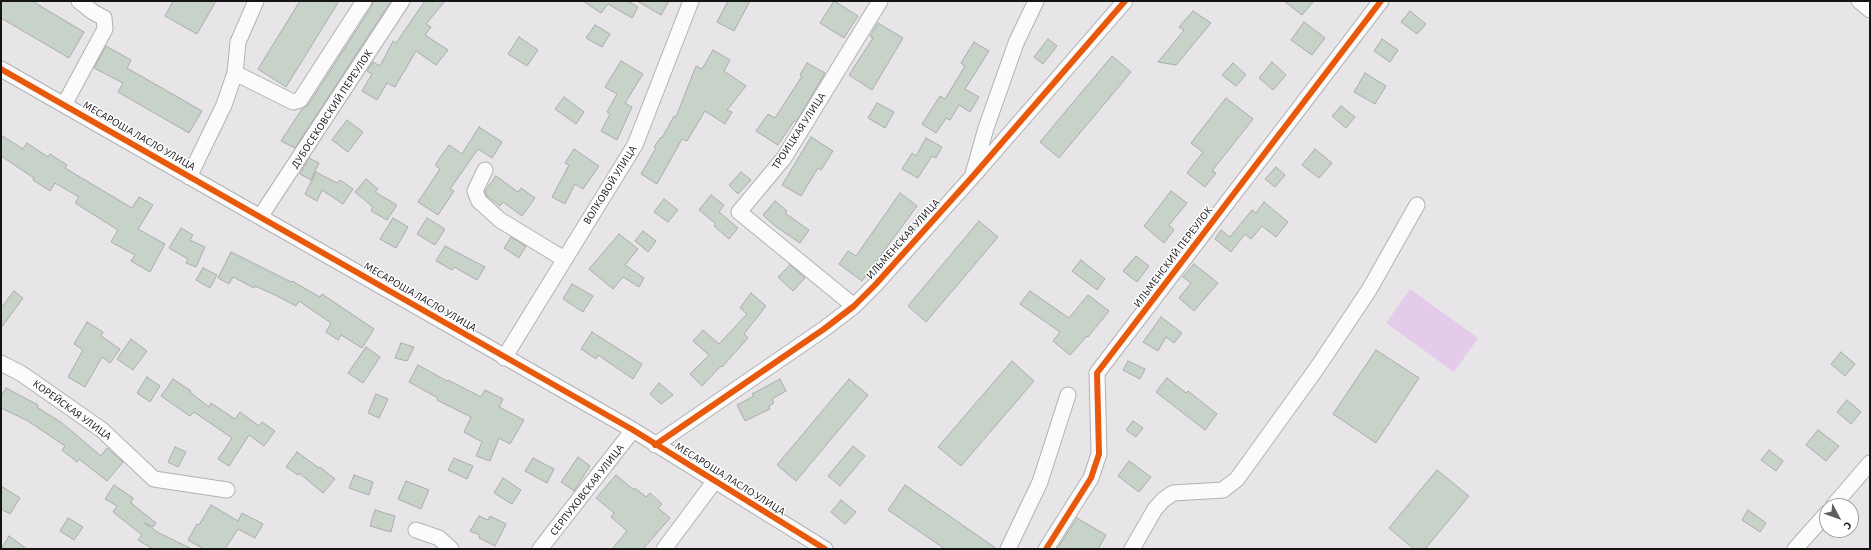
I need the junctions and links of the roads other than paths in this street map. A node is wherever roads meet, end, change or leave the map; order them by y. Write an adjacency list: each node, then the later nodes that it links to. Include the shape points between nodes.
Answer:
1 (79, 1): 14 (street, via 104,18 105,29)
2 (256, 1): 13 (street, via 238,42)
3 (364, 1): 13 (street, via 300,100 294,102)
4 (402, 1): 19 (street, ДУБОСЕКОВСКИЙ ПЕРЕУЛОК)
5 (692, 1): 20 (street, ВОЛКОВОЙ УЛИЦА, via 635,145)
6 (880, 1): 21 (street, ТРОИЦКАЯ УЛИЦА, via 784,158 739,212)
7 (1036, 1): 16 (street, via 1016,43 986,128)
8 (1125, 1): 16 (street, ИЛЬМЕНСКАЯ УЛИЦА)
9 (1381, 1): 38 (street, ИЛЬМЕНСКИЙ ПЕРЕУЛОК, via 1097,373 1099,454 1091,478)
10 (1859, 1): 11 (street)
11 (1870, 10)
12 (1, 69): 14 (street, МЕСАРОША ЛАСЛО УЛИЦА)
13 (235, 73): 17 (street, via 224,105)
14 (64, 105): 17 (street, МЕСАРОША ЛАСЛО УЛИЦА)
15 (485, 170): 20 (street, via 475,190 479,201 500,220)
16 (973, 176): 21 (street, ИЛЬМЕНСКАЯ УЛИЦА)
17 (189, 177): 19 (street, МЕСАРОША ЛАСЛО УЛИЦА)
18 (1417, 206): 39 (street, via 1369,290 1317,368 1237,479 1223,490 1173,493 1155,509)
19 (260, 217): 22 (street, МЕСАРОША ЛАСЛО УЛИЦА)
20 (564, 259): 22 (street, ВОЛКОВОЙ УЛИЦА)
21 (854, 306): 26 (street, ИЛЬМЕНСКАЯ УЛИЦА)
22 (504, 358): 25 (street, МЕСАРОША ЛАСЛО УЛИЦА)
23 (1, 363): 29 (street, КОРЕЙСКАЯ УЛИЦА, via 22,374 102,430 154,479)
24 (1068, 394): 37 (street, via 1040,482)
25 (633, 430): 26 (street, МЕСАРОША ЛАСЛО УЛИЦА); 34 (street, СЕРПУХОВСКАЯ УЛИЦА)
26 (655, 445): 28 (street, МЕСАРОША ЛАСЛО УЛИЦА)
27 (1870, 463): 30 (street)
28 (714, 482): 35 (street); 36 (street, МЕСАРОША ЛАСЛО УЛИЦА)
29 (227, 490)
30 (1840, 498)
31 (1819, 522): 40 (street)
32 (416, 530): 33 (street, via 439,538)
33 (451, 549)
34 (540, 549)
35 (664, 549)
36 (825, 549)
37 (1008, 549)
38 (1046, 549)
39 (1132, 549)
40 (1796, 549)

